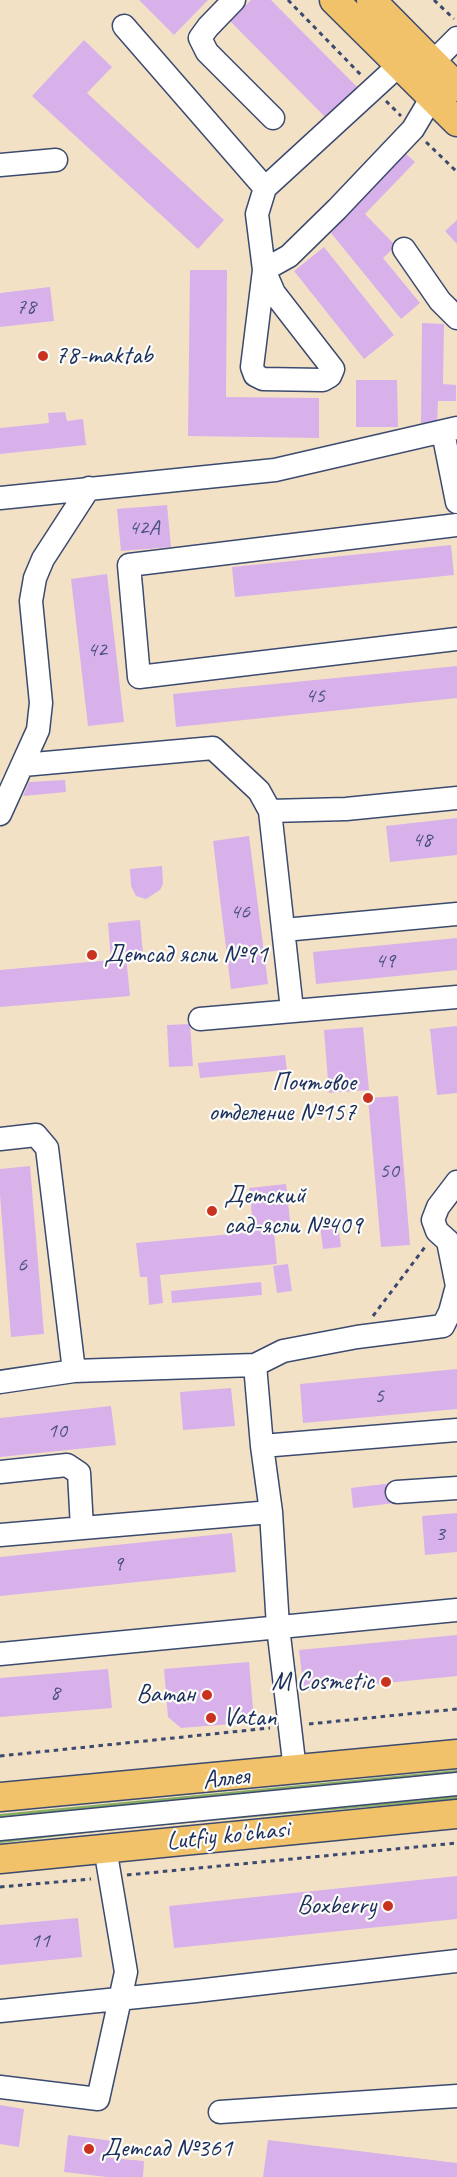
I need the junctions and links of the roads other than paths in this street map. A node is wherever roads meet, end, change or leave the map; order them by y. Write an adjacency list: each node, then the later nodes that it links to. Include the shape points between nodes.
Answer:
1 (234, 0): 7 (street, via 200,39 207,52)
2 (334, 0): 6 (main road)
3 (371, 0): 6 (main road)
4 (124, 26): 11 (street)
5 (457, 38): 6 (street)
6 (429, 74): 8 (main road); 11 (street); 13 (street, via 413,129 289,256)
7 (273, 118)
8 (457, 122)
9 (56, 159): 10 (street)
10 (0, 165)
11 (265, 188): 13 (street, via 257,214)
12 (405, 249): 14 (street, via 440,301)
13 (264, 270): 13 (street, via 252,367 255,375 263,379 323,380 330,376 333,369 274,293)
14 (457, 318)
15 (450, 430): 16 (street, via 275,470); 18 (street)
16 (89, 488): 17 (street); 21 (street, via 35,578 31,601 42,703 38,730)
17 (0, 498)
18 (457, 502)
19 (457, 525): 20 (street, via 129,565 139,677)
20 (457, 639)
21 (23, 765): 23 (street); 24 (street, via 213,748 259,791)
22 (457, 798): 24 (street, via 345,809)
23 (2, 805)
24 (270, 811): 26 (street)
25 (457, 914): 26 (street)
26 (284, 930): 28 (street)
27 (457, 996): 28 (street)
28 (292, 1010): 29 (street)
29 (200, 1019)
30 (0, 1138): 33 (street, via 36,1136 47,1148)
31 (457, 1182): 32 (street, via 433,1220 437,1231 448,1241 457,1286 443,1326 283,1351)
32 (255, 1365): 33 (street); 36 (street)
33 (74, 1371): 34 (street)
34 (0, 1383)
35 (457, 1430): 36 (street)
36 (262, 1446): 40 (street)
37 (0, 1472): 41 (street, via 68,1465 79,1473)
38 (457, 1488): 39 (street)
39 (397, 1492)
40 (271, 1512): 41 (street); 44 (street)
41 (82, 1528): 42 (street)
42 (0, 1535)
43 (457, 1610): 44 (street)
44 (278, 1627): 45 (street); 47 (street)
45 (0, 1654)
46 (457, 1754): 47 (main road)
47 (295, 1770): 49 (main road)
48 (457, 1784): 51 (street, Аллея)
49 (0, 1797)
50 (457, 1814): 52 (main road, Lutfiy ko'chasi)
51 (0, 1829)
52 (105, 1848): 53 (main road, Lutfiy ko'chasi); 55 (street, via 126,1972)
53 (0, 1859)
54 (457, 1961): 55 (street)
55 (120, 1999): 56 (street); 57 (street, via 98,2098)
56 (0, 2011)
57 (0, 2087)
58 (457, 2096): 59 (street)
59 (220, 2112)

